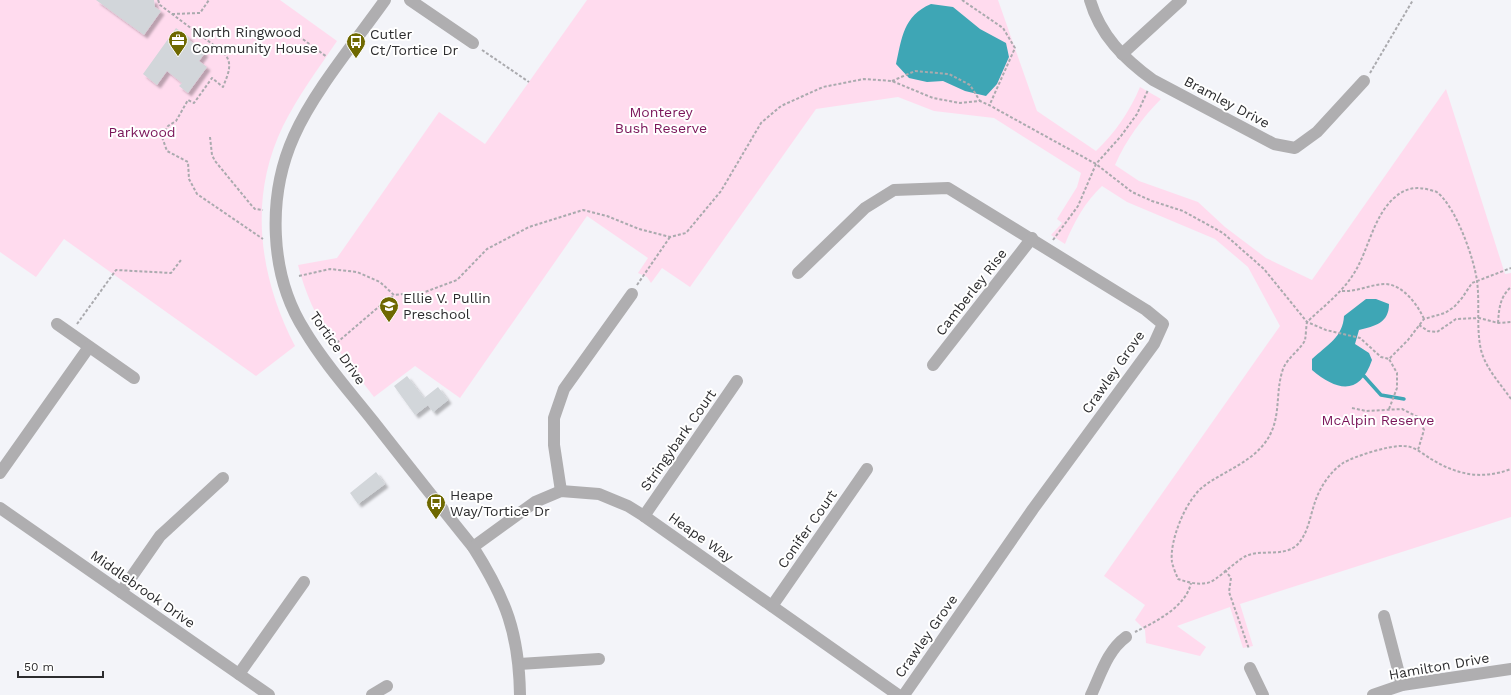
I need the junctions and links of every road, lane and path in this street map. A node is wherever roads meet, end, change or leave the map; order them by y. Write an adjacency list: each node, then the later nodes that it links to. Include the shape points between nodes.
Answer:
1 (158, 0): 9 (path)
2 (208, 0): 9 (path, via 200,13)
3 (385, 0): 61 (street, Tortice Drive, via 309,108 294,137 280,181 275,226 283,281 304,331)
4 (410, 0): 11 (street)
5 (962, 0): 19 (path, via 1003,28 1015,48)
6 (1090, 0): 12 (street, Bramley Drive, via 1105,35)
7 (1181, 0): 12 (street)
8 (1413, 0): 16 (path)
9 (171, 14): 25 (path, via 223,52 230,65 223,87 212,78 194,103 188,100 176,121 168,126 162,137 167,150 188,162 189,179 198,194)
10 (252, 36): 13 (path, via 289,29)
11 (473, 43): 17 (path)
12 (1122, 54): 14 (street, Bramley Drive)
13 (327, 57)
14 (1153, 80): 16 (street, Bramley Drive, via 1274,144 1295,148 1317,132); 21 (path, via 1137,114)
15 (892, 81): 18 (path, via 933,98 960,102); 18 (path, via 915,71 949,74 970,85); 23 (path, via 864,80 823,87 781,106 761,123 721,190 686,233)
16 (1364, 81)
17 (529, 82)
18 (980, 101): 19 (path)
19 (989, 105): 21 (path)
20 (210, 136): 22 (path, via 215,160 252,206)
21 (1096, 164): 26 (path, via 1078,206); 38 (path, via 1132,192 1183,211 1223,233 1264,270)
22 (263, 210)
23 (670, 237): 34 (path); 35 (path, via 583,210 528,227 508,238 487,250 457,280 425,292)
24 (1032, 238): 26 (street, Crawley Grove); 29 (street, Crawley Grove, via 948,188 894,190 865,208); 47 (street, Camberley Rise)
25 (263, 239)
26 (1047, 248): 81 (street, Crawley Grove, via 1146,310 1162,324 1154,344 1033,509)
27 (180, 260): 43 (path, via 171,273 116,270)
28 (1511, 268): 31 (path)
29 (798, 273)
30 (299, 276): 35 (path, via 330,269 357,272 380,282)
31 (1477, 280): 33 (path, via 1472,258 1452,212 1438,192 1420,187 1405,189 1393,199 1369,238 1357,269); 36 (path); 37 (path, via 1454,307 1440,315)
32 (1511, 287): 40 (path, via 1499,306)
33 (1341, 291): 37 (path, via 1354,292 1387,284 1405,293 1417,305); 38 (path)
34 (632, 294): 58 (street, via 564,390 554,418 554,445)
35 (394, 295): 44 (path)
36 (1479, 318): 40 (path); 42 (path, via 1456,318 1438,332 1428,331); 50 (path, via 1481,350 1491,372)
37 (1424, 319): 42 (path)
38 (1306, 322): 46 (path, via 1360,338 1380,357); 64 (path, via 1304,341 1284,367 1279,384 1279,403 1274,427 1264,444 1247,460 1203,487 1187,506 1174,541 1172,561 1178,579)
39 (1511, 322): 40 (path)
40 (1498, 323)
41 (57, 324): 43 (street)
42 (1419, 325): 46 (path)
43 (71, 334): 45 (street)
44 (333, 346)
45 (89, 347): 48 (street); 56 (street)
46 (1389, 359): 52 (path, via 1397,372 1397,388)
47 (933, 365)
48 (134, 378)
49 (737, 381): 60 (street, Stringybark Court)
50 (1511, 399)
51 (1352, 408): 52 (path, via 1366,411)
52 (1389, 409): 53 (path, via 1402,409 1418,417 1424,430)
53 (1418, 450): 55 (path, via 1454,470 1476,476 1497,475); 62 (path, via 1405,446 1385,449 1343,463 1326,480 1315,500 1306,532 1296,546 1282,552 1247,555)
54 (867, 469): 66 (street, Conifer Court)
55 (1511, 469)
56 (0, 473)
57 (223, 478): 65 (street, via 160,536)
58 (561, 491): 60 (street, Heape Way, via 599,494); 61 (street, Heape Way, via 535,502)
59 (0, 508): 65 (street, Middlebrook Drive)
60 (644, 516): 66 (street, Heape Way)
61 (472, 547): 71 (street, Tortice Drive, via 488,571 507,610)
62 (1225, 570): 64 (path, via 1208,583); 69 (path, via 1231,578 1229,592)
63 (304, 582): 74 (street)
64 (1191, 584): 68 (path, via 1186,596 1168,613)
65 (120, 592): 74 (street, Middlebrook Drive)
66 (772, 606): 80 (street, Heape Way)
67 (1384, 616): 75 (street)
68 (1126, 637): 82 (street, via 1108,657)
69 (1250, 649)
70 (599, 660): 71 (street)
71 (519, 664): 79 (street, Tortice Drive)
72 (1250, 668): 83 (street)
73 (1511, 669): 75 (street, Hamilton Drive)
74 (240, 674): 77 (street, Middlebrook Drive)
75 (1402, 685): 84 (street, Hamilton Drive)
76 (387, 686): 78 (street)
77 (269, 695)
78 (372, 695)
79 (520, 695)
80 (898, 695)
81 (904, 695)
82 (1091, 695)
83 (1263, 695)
84 (1373, 695)

